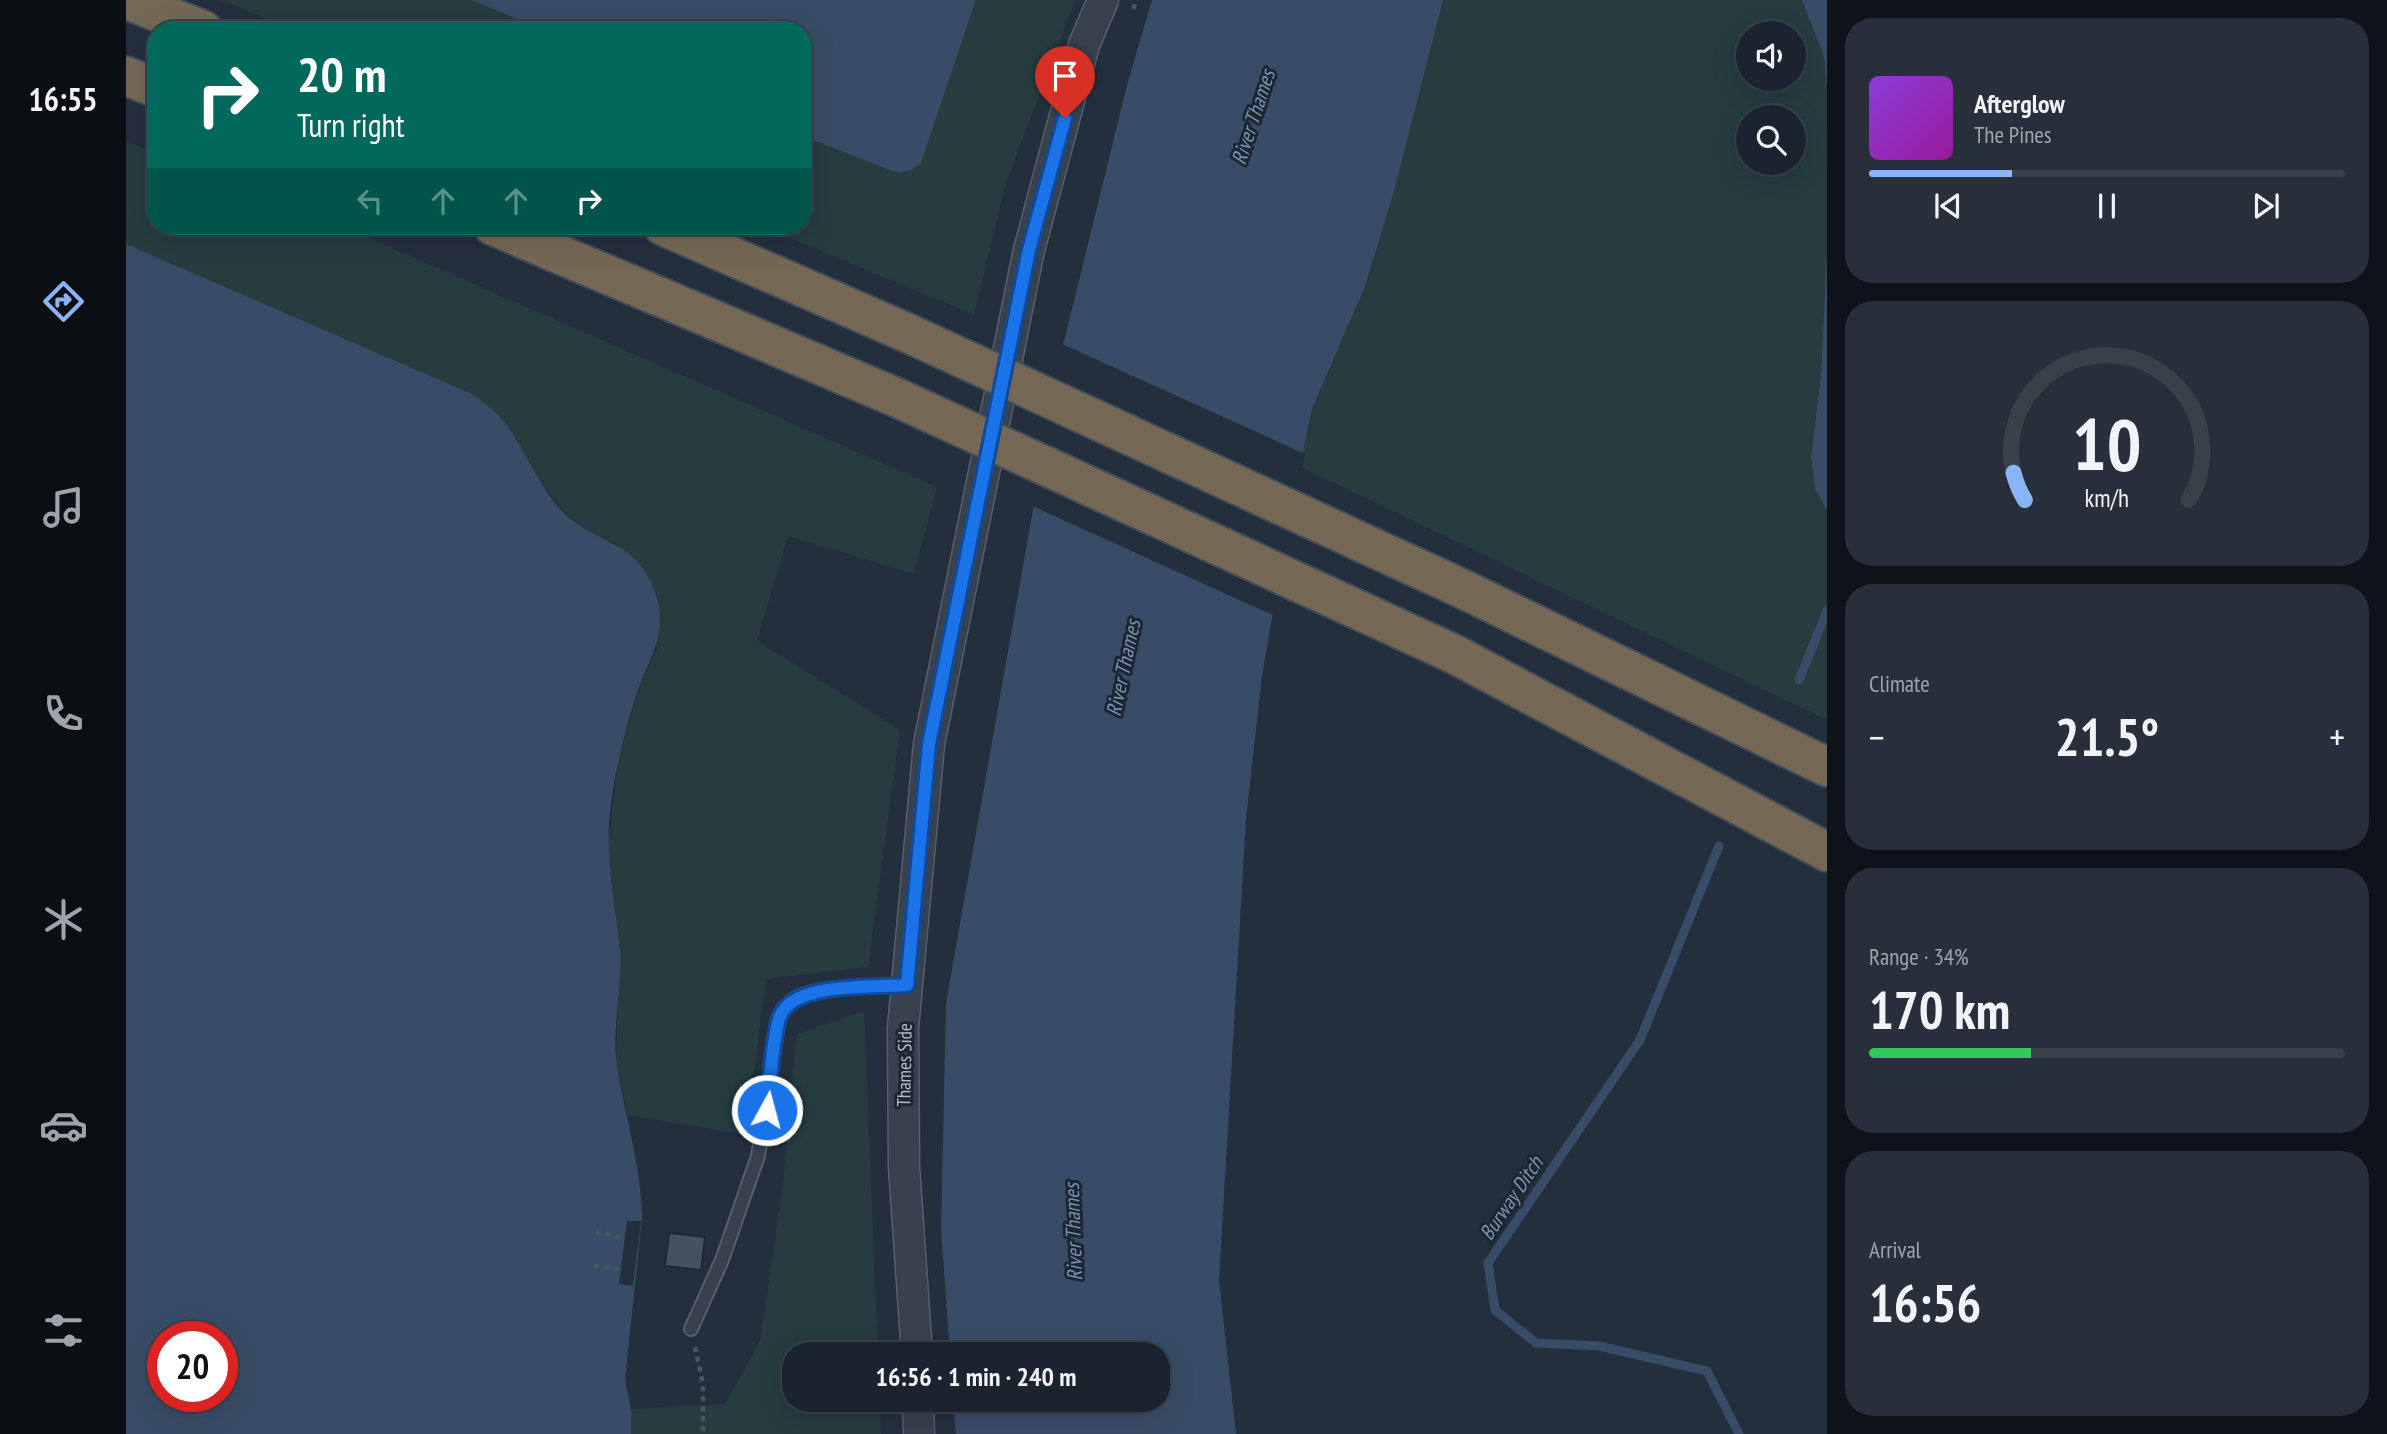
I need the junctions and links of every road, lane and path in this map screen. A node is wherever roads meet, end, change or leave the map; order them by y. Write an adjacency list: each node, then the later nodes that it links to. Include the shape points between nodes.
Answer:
1 (127, 0): 3 (highway)
2 (1103, 0): 10 (street, Thames Side, via 1084,45 1029,250 929,744)
3 (180, 21)
4 (126, 76): 5 (highway)
5 (147, 84)
6 (514, 235): 9 (highway, bridge, via 900,399 1454,654)
7 (684, 235): 8 (highway, bridge, via 1465,590)
8 (1827, 767)
9 (1827, 852)
10 (907, 985): 15 (lane, via 806,994 790,1001 779,1017 758,1156 722,1260); 16 (street, Thames Side, via 904,1167)
11 (596, 1232): 12 (path)
12 (625, 1238)
13 (594, 1266): 14 (path)
14 (621, 1269)
15 (691, 1329): 18 (path, via 703,1384)
16 (915, 1342)
17 (918, 1412): 19 (street)
18 (703, 1434)
19 (919, 1434)

